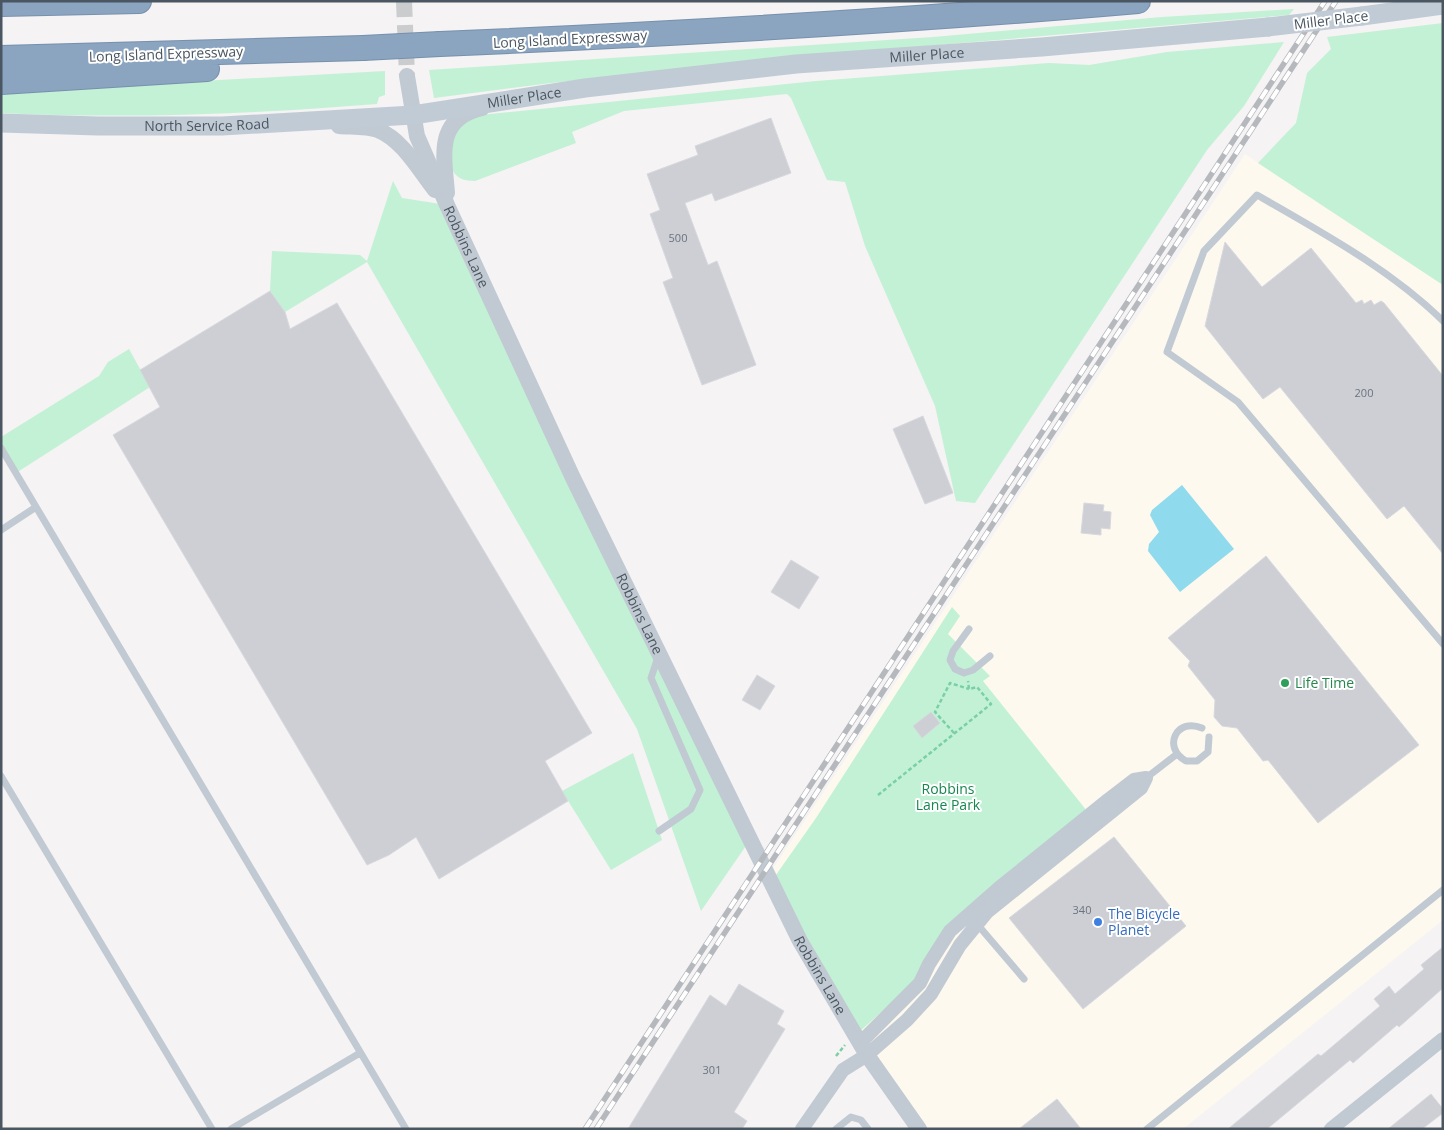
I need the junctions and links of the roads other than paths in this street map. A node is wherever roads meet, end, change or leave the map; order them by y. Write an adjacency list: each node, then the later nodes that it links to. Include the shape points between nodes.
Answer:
1 (139, 1): 3 (highway)
2 (1138, 1): 5 (highway, Long Island Expressway, bridge, via 664,34)
3 (1, 4)
4 (1443, 5): 9 (main road, Miller Place, bridge, via 1268,27 796,64)
5 (290, 50): 6 (highway, Long Island Expressway); 8 (highway, via 247,64 214,69)
6 (1, 58)
7 (407, 76): 10 (street, Robbins Lane)
8 (1, 82)
9 (532, 96): 10 (main road, Miller Place); 13 (street, via 477,109 455,120 447,131 445,148)
10 (413, 115): 12 (main road, North Service Road); 13 (street, Robbins Lane, via 417,136)
11 (1, 123): 12 (main road, North Service Road, via 107,126)
12 (287, 123): 13 (street, via 366,128 386,134 397,142)
13 (447, 205): 20 (street, Robbins Lane, via 573,478)
14 (1443, 321): 19 (lane, via 1418,297 1257,195 1204,251 1167,352 1238,402)
15 (1, 448): 16 (lane)
16 (36, 506): 17 (lane); 33 (lane)
17 (2, 529)
18 (968, 630): 21 (lane, via 953,651 950,660 955,669 973,670)
19 (1443, 644)
20 (659, 654): 27 (lane, via 651,678 700,790 691,810); 32 (street, Robbins Lane, via 796,933)
21 (990, 656)
22 (1202, 728): 24 (lane, via 1186,726 1177,732 1173,743)
23 (1209, 737): 24 (lane, via 1208,752 1201,759 1186,761)
24 (1177, 754): 26 (lane)
25 (1, 776): 36 (lane)
26 (1146, 778): 29 (street, via 1141,788 987,912); 32 (street, via 1134,780 1108,800 950,931 920,983 883,1018)
27 (659, 831)
28 (1443, 890): 41 (lane)
29 (977, 924): 30 (lane); 32 (street, via 960,945 931,994 907,1020)
30 (1024, 979)
31 (1443, 1039): 42 (street)
32 (863, 1049): 34 (street, Robbins Lane); 35 (street, via 843,1070)
33 (360, 1053): 37 (lane); 38 (lane)
34 (913, 1127)
35 (805, 1128)
36 (212, 1129)
37 (232, 1129)
38 (406, 1129)
39 (836, 1129): 40 (lane, via 851,1117 861,1120)
40 (868, 1129)
41 (1146, 1129)
42 (1331, 1129)

